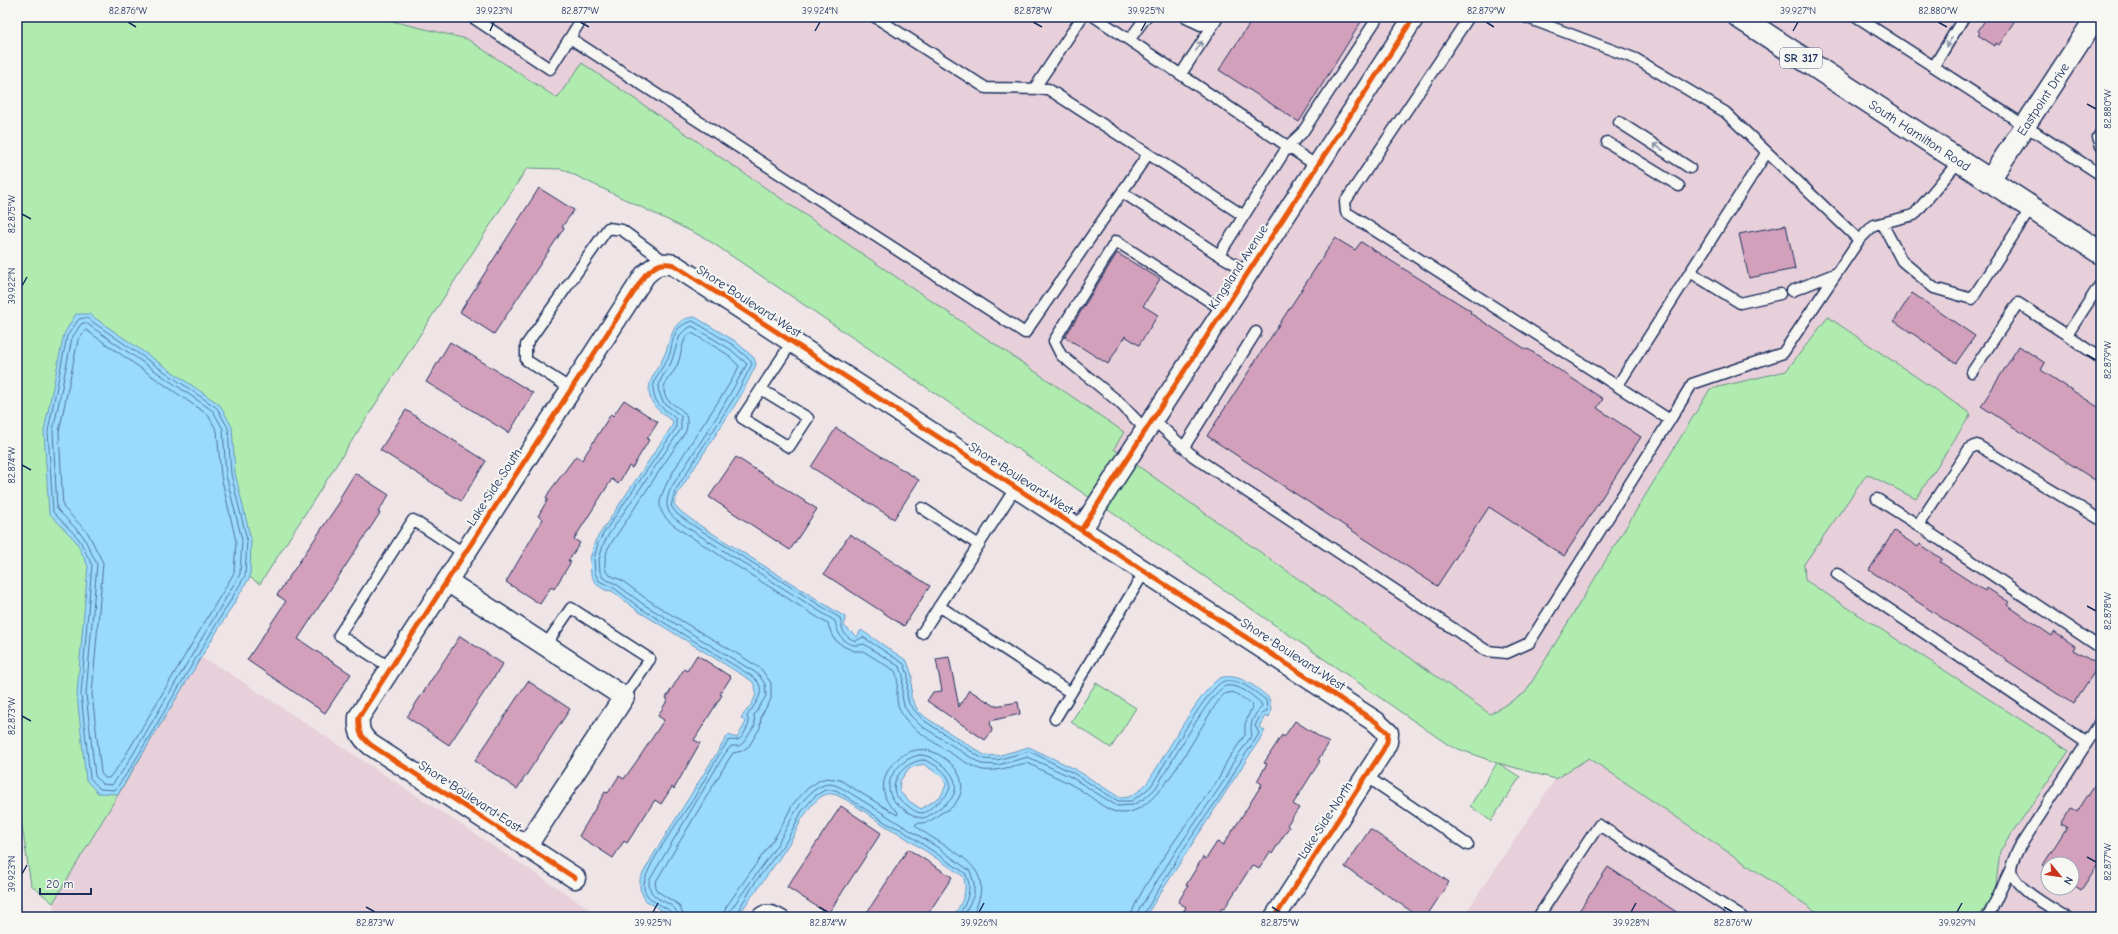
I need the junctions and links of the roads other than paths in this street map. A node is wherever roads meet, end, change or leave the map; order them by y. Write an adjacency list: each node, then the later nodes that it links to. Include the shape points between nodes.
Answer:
1 (472, 17): 17 (lane, via 550,69)
2 (583, 17): 17 (lane)
3 (875, 17): 21 (lane, via 986,88)
4 (1082, 17): 21 (lane)
5 (1095, 17): 18 (lane)
6 (1146, 17): 18 (lane)
7 (1184, 17): 16 (lane, via 1201,25)
8 (1378, 17): 26 (lane, via 1302,133)
9 (1414, 17): 31 (street, Kingsland Avenue)
10 (1469, 17): 56 (lane, via 1345,202 1346,212)
11 (1525, 17): 28 (lane, via 1636,59 1725,112)
12 (1739, 17): 30 (main road, South Hamilton Road / SR 317)
13 (1857, 17): 19 (lane)
14 (1964, 17): 19 (lane, one-way to 19)
15 (2096, 17): 23 (street, Eastpoint Drive)
16 (1218, 18): 20 (lane, one-way to 16)
17 (570, 38): 36 (lane, via 1025,333)
18 (1130, 39): 20 (lane)
19 (1934, 66): 23 (lane)
20 (1181, 74): 26 (lane)
21 (1034, 89): 29 (lane, via 1048,90)
22 (1619, 122): 32 (lane, one-way to 22)
23 (2025, 125): 33 (lane); 34 (street, Eastpoint Drive)
24 (2101, 133): 27 (lane, via 2098,137)
25 (1607, 142): 35 (lane)
26 (1288, 146): 31 (lane); 38 (lane)
27 (2101, 146)
28 (1767, 152): 40 (lane); 45 (lane)
29 (1148, 154): 36 (lane); 38 (lane)
30 (1959, 161): 34 (main road, South Hamilton Road / SR 317); 39 (lane, via 1914,215)
31 (1317, 166): 44 (street, Kingsland Avenue)
32 (1690, 168)
33 (2101, 175)
34 (1989, 181): 37 (main road, South Hamilton Road / SR 317)
35 (1679, 186)
36 (1122, 192): 42 (lane)
37 (2031, 208): 39 (lane, via 1972,299 1934,288 1902,261); 41 (main road, South Hamilton Road / SR 317)
38 (1244, 216): 42 (lane)
39 (1882, 223): 40 (lane, via 1874,225)
40 (1859, 240): 46 (lane)
41 (2101, 253)
42 (1219, 255): 44 (lane)
43 (662, 263): 53 (street, Shore Boulevard West, via 674,265); 57 (street, Lake Side South, via 645,275); 57 (lane, via 622,230 608,228 526,344 526,360)
44 (1248, 272): 50 (street, Kingsland Avenue)
45 (1690, 272): 49 (lane, via 1740,303); 56 (lane)
46 (1837, 273): 48 (lane); 59 (lane, via 1783,353 1692,384)
47 (2101, 283): 52 (lane)
48 (1792, 291)
49 (1780, 294)
50 (1223, 310): 60 (street, Kingsland Avenue); 60 (lane, via 1116,241 1054,341 1061,355)
51 (1256, 332): 61 (lane)
52 (2066, 335): 54 (lane); 55 (lane, via 2018,303)
53 (792, 342): 58 (lane); 62 (street, Shore Boulevard West)
54 (2101, 359)
55 (1972, 372)
56 (1618, 385): 59 (lane)
57 (571, 389): 69 (street, Lake Side South)
58 (761, 389): 58 (lane, via 742,418 789,447 808,418)
59 (1670, 420): 61 (lane, via 1529,643 1507,653 1487,651)
60 (1149, 424): 61 (lane); 67 (street, Kingsland Avenue)
61 (1184, 447)
62 (1016, 487): 67 (street, Shore Boulevard West); 68 (lane)
63 (1877, 499): 66 (lane)
64 (922, 508): 68 (lane)
65 (2101, 520): 66 (lane, via 1977,445 1969,449)
66 (1918, 525): 76 (lane)
67 (1081, 530): 70 (street, Shore Boulevard West)
68 (978, 545): 73 (lane)
69 (465, 554): 72 (street, Lake Side South); 77 (lane, via 413,520 339,635)
70 (1145, 571): 78 (lane); 83 (street, Shore Boulevard West, via 1376,722)
71 (1837, 574): 84 (lane)
72 (447, 581): 75 (street); 77 (street, Lake Side South)
73 (939, 606): 74 (lane); 78 (lane)
74 (922, 633)
75 (545, 646): 79 (street); 79 (lane, via 571,608 650,659)
76 (2101, 648)
77 (391, 668): 82 (street, Lake Side South, via 359,716)
78 (1071, 693): 80 (lane)
79 (624, 697): 87 (street, Shore Boulevard East)
80 (1055, 719)
81 (2101, 721): 84 (lane)
82 (358, 728): 87 (street, Shore Boulevard East, via 362,738 371,745)
83 (1388, 733): 85 (street, Lake Side North, via 1383,750)
84 (2087, 743): 88 (lane, via 2019,848)
85 (1366, 776): 86 (lane); 92 (street, Lake Side North)
86 (1468, 845)
87 (526, 847): 89 (street, Shore Boulevard East)
88 (2011, 868): 95 (lane); 96 (lane, via 2013,877 2021,887)
89 (575, 878)
90 (756, 917): 91 (lane, via 767,910)
91 (784, 917)
92 (1275, 917)
93 (1538, 917): 94 (lane, via 1599,825)
94 (1742, 917)
95 (1988, 917)
96 (2066, 917)

